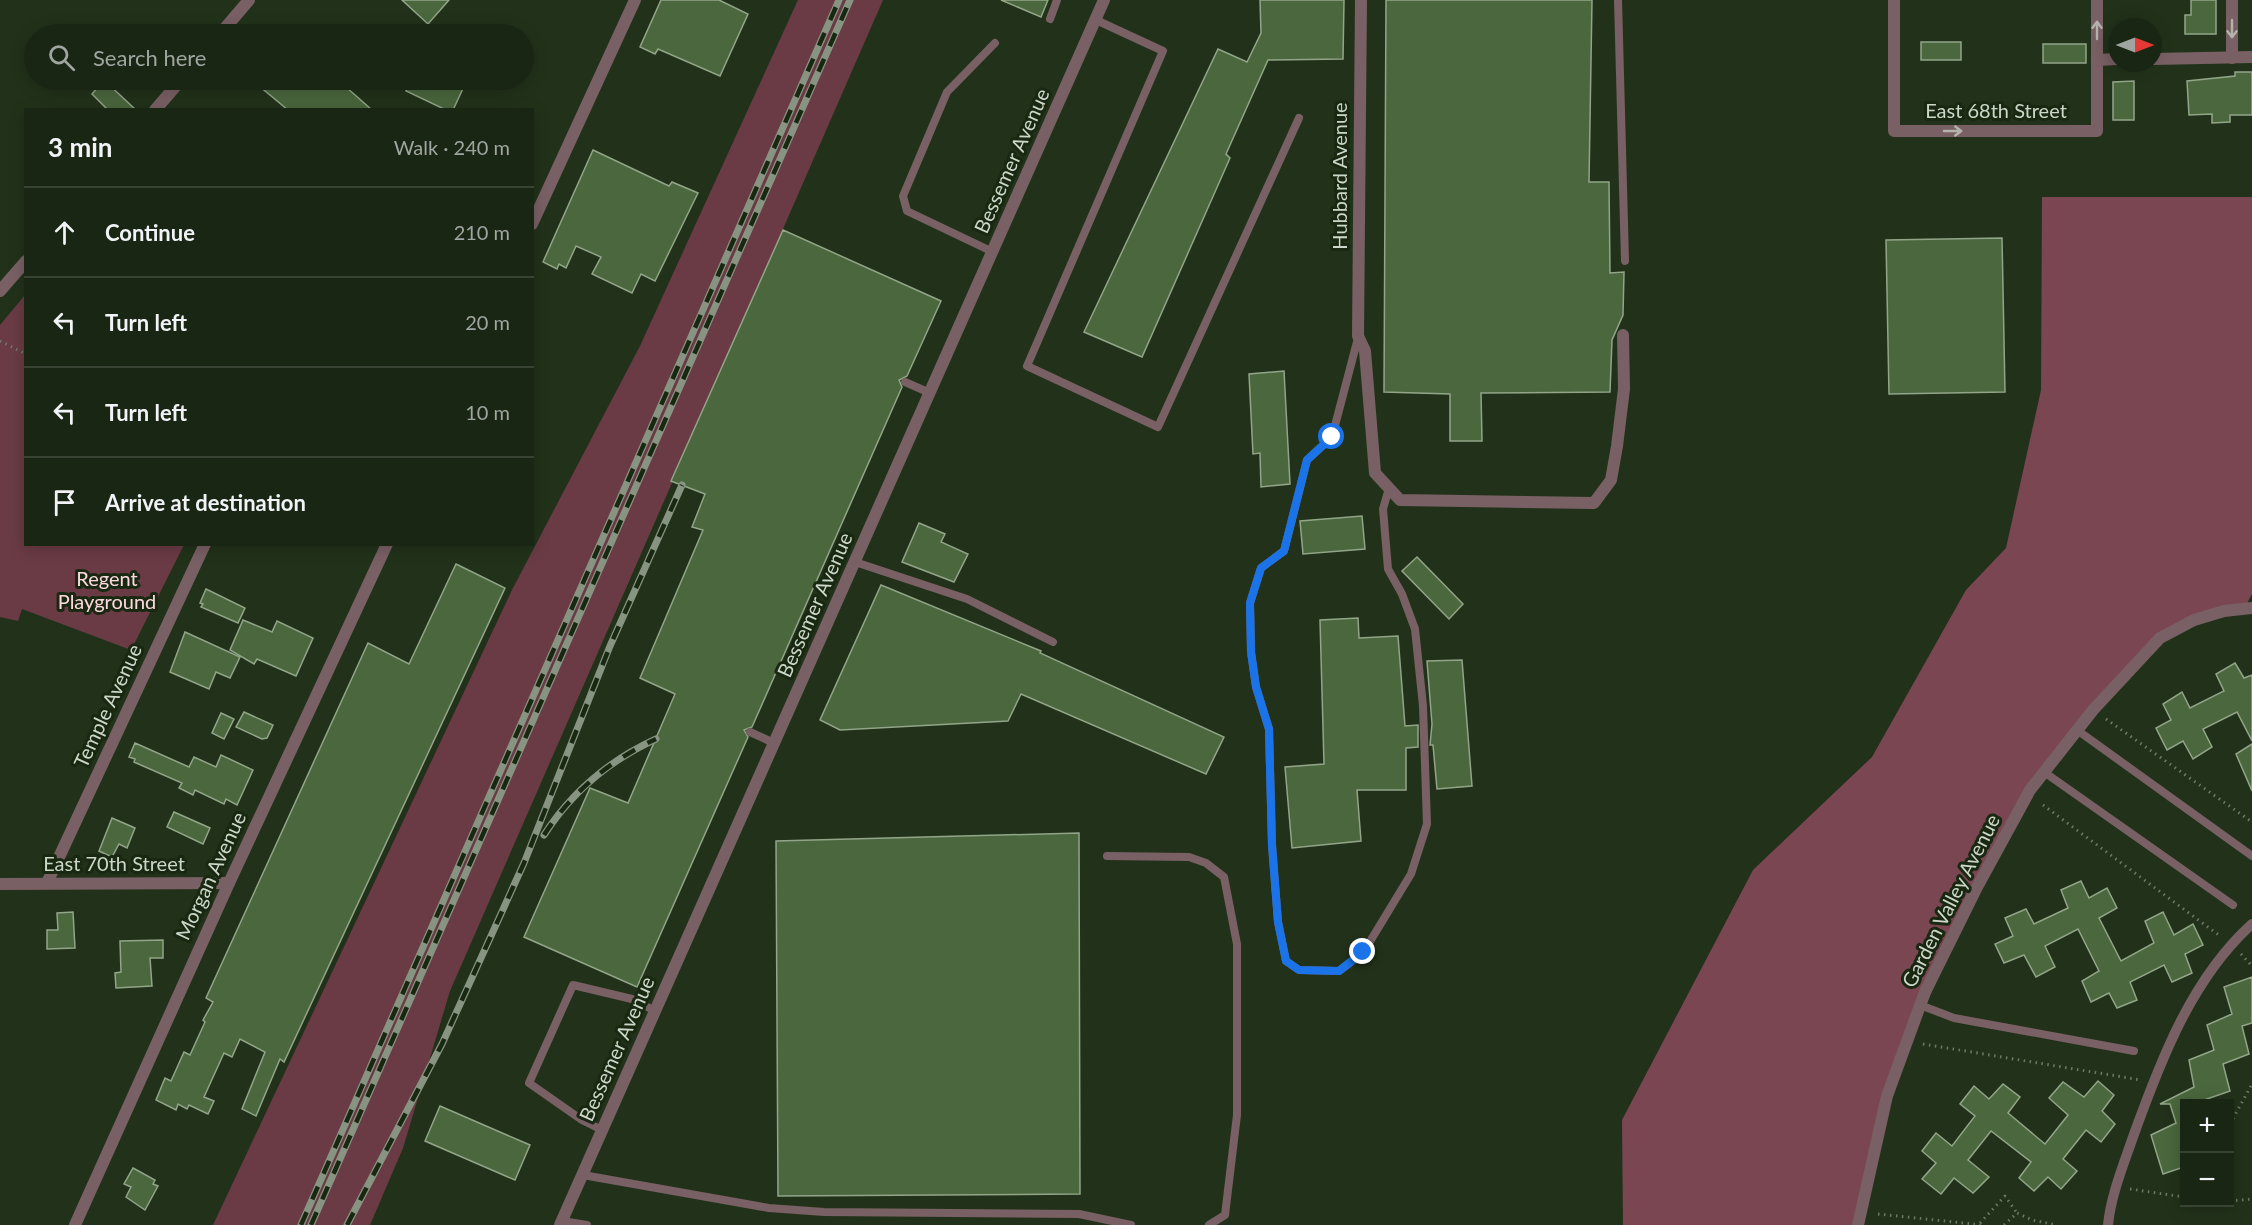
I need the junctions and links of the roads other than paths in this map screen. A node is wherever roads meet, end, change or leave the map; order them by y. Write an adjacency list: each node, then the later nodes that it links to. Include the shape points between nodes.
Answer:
1 (249, 0): 12 (street)
2 (635, 0): 22 (street)
3 (1057, 0): 10 (lane)
4 (1104, 0): 11 (street, Bessemer Avenue)
5 (1361, 0): 28 (street, Hubbard Avenue)
6 (1617, 0): 24 (lane)
7 (1894, 0): 17 (street, East 68th Street, one-way to 17, via 1894,131 2097,131)
8 (2097, 0): 17 (street, one-way to 8)
9 (2232, 0): 15 (street, one-way to 15)
10 (1050, 19)
11 (1096, 20): 21 (lane, via 1163,51 1027,366 1158,427); 23 (street, Bessemer Avenue)
12 (229, 24)
13 (994, 43): 23 (lane, via 947,92 903,196 907,211)
14 (2252, 57): 15 (street)
15 (2232, 58): 16 (street)
16 (2162, 59)
17 (2097, 60): 18 (street)
18 (2108, 60)
19 (172, 90): 20 (street)
20 (157, 108)
21 (1299, 118)
22 (534, 221)
23 (993, 252): 30 (street, Bessemer Avenue)
24 (1625, 261)
25 (24, 263): 26 (street)
26 (0, 291)
27 (1623, 335): 31 (street, via 1624,389 1616,457 1611,480 1594,503 1400,500)
28 (1358, 336): 31 (street, Hubbard Avenue, via 1365,351 1375,473); 31 (lane, via 1332,437 1307,460 1284,551 1261,568 1250,603 1256,687 1269,729 1278,922 1286,961 1299,970 1339,971 1363,952 1412,874 1427,824 1423,706 1415,629 1388,569 1383,509)
29 (905, 381): 30 (lane)
30 (930, 393): 34 (street, Bessemer Avenue)
31 (1389, 488)
32 (204, 546): 44 (street, Temple Avenue)
33 (386, 546): 45 (street, Morgan Avenue)
34 (855, 562): 36 (lane, via 967,599); 39 (street, Bessemer Avenue)
35 (2252, 608): 37 (street, Garden Valley Avenue, via 2194,620 2160,638)
36 (1053, 642)
37 (2077, 730): 40 (street, Garden Valley Avenue); 42 (lane)
38 (750, 732): 39 (lane)
39 (774, 743): 49 (street, Bessemer Avenue)
40 (2044, 772): 46 (lane); 48 (street, Garden Valley Avenue, via 2030,790 1976,889)
41 (1107, 856): 57 (lane, via 1189,857 1206,863 1224,877 1237,944 1237,1115 1225,1215)
42 (2252, 856)
43 (0, 884): 44 (street, East 70th Street)
44 (47, 884): 45 (street, East 70th Street)
45 (229, 884): 54 (street, Morgan Avenue)
46 (2233, 905)
47 (2252, 924): 59 (street, via 2210,973 2160,1060)
48 (1920, 1005): 50 (lane, via 1954,1018); 58 (street, Garden Valley Avenue, via 1887,1096)
49 (655, 1011): 51 (street, Bessemer Avenue); 51 (lane, via 632,999 573,985 529,1083)
50 (2134, 1051)
51 (602, 1130): 52 (street, Bessemer Avenue)
52 (583, 1174): 53 (street, Bessemer Avenue); 56 (lane, via 769,1208 1079,1214)
53 (561, 1223): 55 (lane)
54 (75, 1225)
55 (587, 1225)
56 (1131, 1225)
57 (1209, 1225)
58 (1858, 1225)
59 (2108, 1225)

